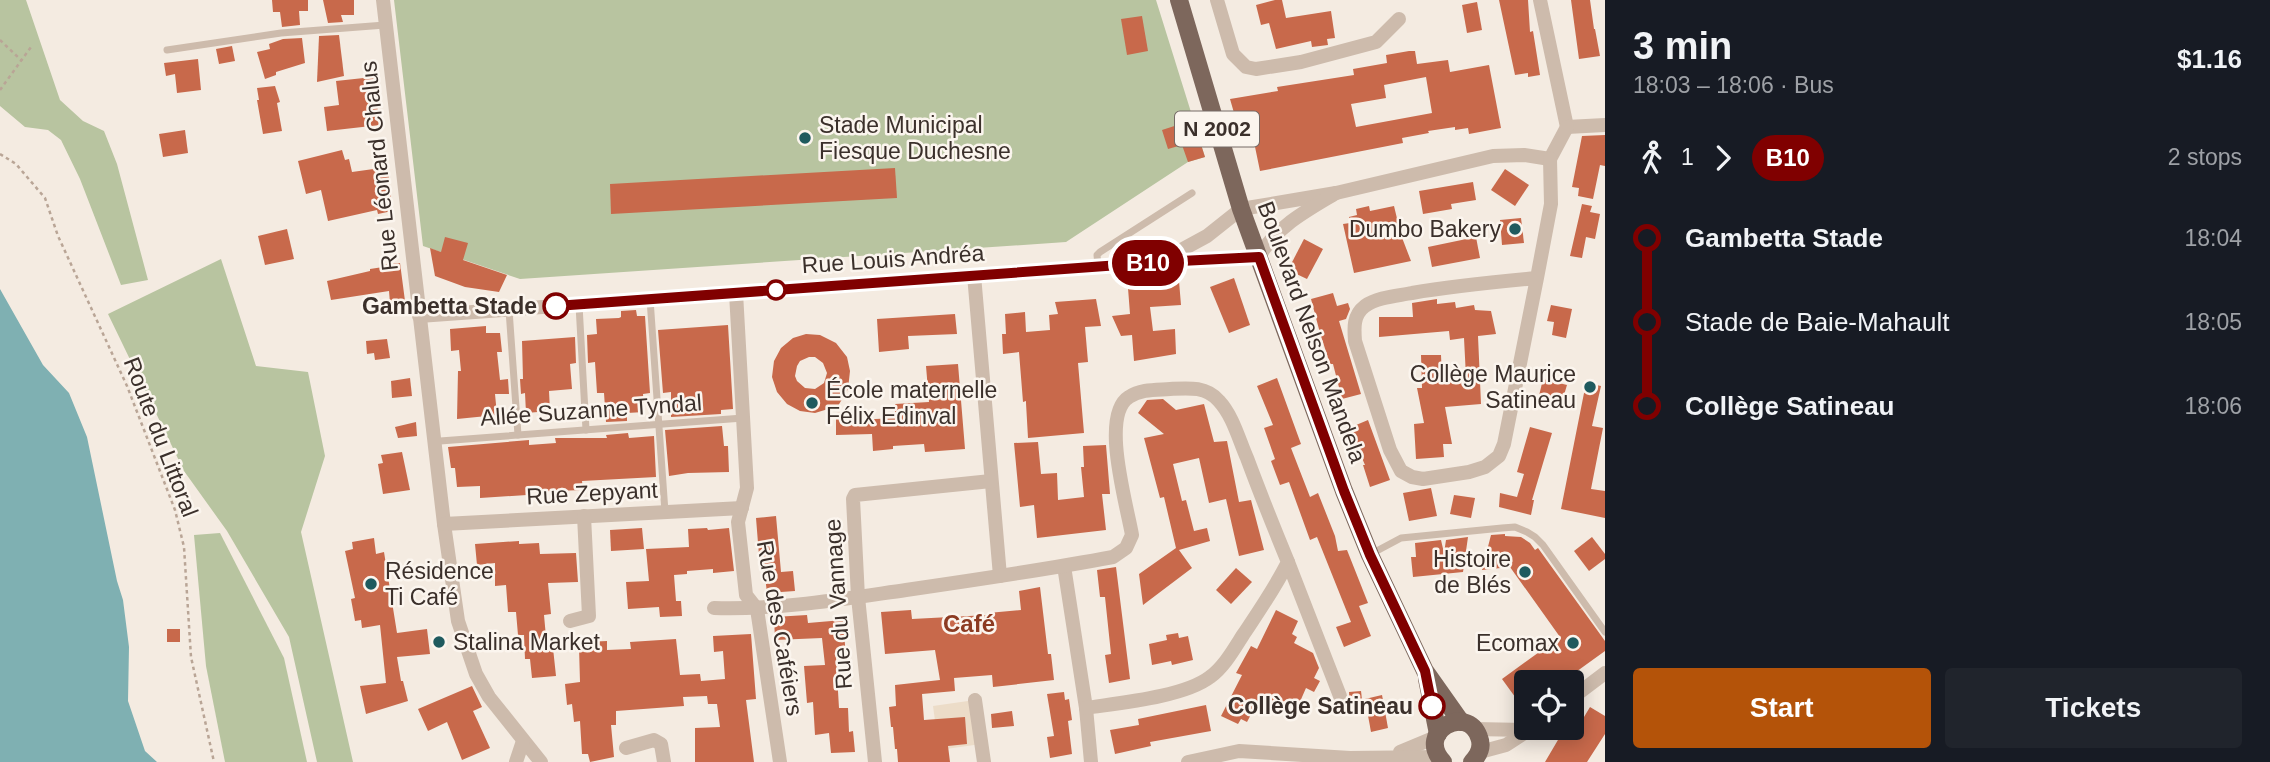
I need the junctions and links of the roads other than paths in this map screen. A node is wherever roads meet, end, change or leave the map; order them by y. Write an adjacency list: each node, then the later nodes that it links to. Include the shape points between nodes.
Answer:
1 (383, 0): 6 (street, Rue Léonard Chalus)
2 (1179, 0): 13 (main road, Boulevard Nelson Mandela / N 2002)
3 (1217, 0): 5 (street, via 1233,54 1246,67 1256,69 1376,42)
4 (1540, 0): 9 (street)
5 (1399, 19)
6 (386, 25): 7 (lane, via 281,33); 23 (street, Rue Léonard Chalus)
7 (167, 50)
8 (1605, 125): 9 (street)
9 (1567, 127): 10 (street)
10 (1550, 159): 11 (street, via 1493,156); 18 (street, via 1552,204)
11 (1336, 192): 13 (street); 14 (street, via 1272,237)
12 (1192, 193): 16 (lane, via 1100,252)
13 (1241, 209): 14 (main road, Boulevard Nelson Mandela / N 2002); 15 (street, Rue Louis Andréa, via 1207,236)
14 (1259, 257): 15 (street, Rue Louis Andréa); 34 (main road, Boulevard Nelson Mandela / N 2002)
15 (1161, 262): 16 (street, Rue Louis Andréa)
16 (1098, 266): 17 (street, Rue Louis Andréa)
17 (974, 275): 19 (street, Rue Louis Andréa); 29 (street)
18 (1537, 278): 18 (street, via 1382,298 1358,313 1355,341 1401,471 1423,479 1444,476 1485,467 1499,456)
19 (736, 293): 20 (street, Rue Louis Andréa); 24 (street, Rue des Caféiers)
20 (650, 299): 21 (street, Rue Louis Andréa); 25 (lane)
21 (579, 304): 22 (street, Rue Louis Andréa); 26 (lane)
22 (509, 310): 23 (street, Rue Louis Andréa); 27 (lane)
23 (419, 316): 33 (street, Rue Léonard Chalus)
24 (744, 418): 25 (lane, Allée Suzanne Tyndal); 30 (street, Rue des Caféiers, via 747,488)
25 (659, 425): 26 (lane, Allée Suzanne Tyndal); 31 (lane)
26 (586, 430): 27 (lane, Allée Suzanne Tyndal)
27 (518, 435): 28 (lane, Allée Suzanne Tyndal)
28 (440, 441)
29 (991, 481): 37 (street); 38 (street, Rue du Vannage, via 855,495)
30 (742, 509): 31 (street, Rue Zepyant); 40 (street, Rue des Caféiers, via 738,522 746,595)
31 (665, 512): 32 (street, Rue Zepyant)
32 (584, 516): 33 (street, Rue Zepyant); 41 (street, via 589,616)
33 (444, 524): 53 (street, Rue Léonard Chalus, via 458,621 467,650 489,697)
34 (1370, 555): 42 (lane, via 1401,538 1515,527 1543,545); 43 (main road, Boulevard Nelson Mandela / N 2002)
35 (1288, 562): 36 (street, via 1226,410 1208,392 1190,388 1139,392 1120,405 1115,444 1132,539 1113,557); 46 (street); 48 (street, via 1228,658 1210,677 1188,688)
36 (1064, 566): 37 (street); 48 (street)
37 (1000, 576): 38 (street)
38 (858, 597): 40 (street); 63 (street, Rue du Vannage)
39 (715, 608): 40 (street)
40 (757, 609): 62 (street, Rue des Caféiers)
41 (570, 621)
42 (1605, 632)
43 (1425, 671): 49 (main road, Boulevard Nelson Mandela / N 2002); 51 (main road, Boulevard Nelson Mandela / N 2002)
44 (1605, 673): 45 (street)
45 (1584, 689)
46 (1340, 696)
47 (975, 700): 64 (street)
48 (1086, 708): 65 (street)
49 (1468, 725): 50 (street); 51 (main road, via 1447,724); 57 (main road, via 1480,739)
50 (1514, 728)
51 (1437, 735): 56 (street); 58 (main road, Boulevard Nelson Mandela)
52 (1514, 740): 57 (street)
53 (523, 741): 59 (street); 60 (street, Rue Léonard Chalus)
54 (626, 748): 61 (street, via 654,740 661,744)
55 (1240, 757): 56 (street); 66 (street)
56 (1385, 757): 58 (street)
57 (1478, 757)
58 (1441, 760)
59 (516, 762)
60 (541, 762)
61 (664, 762)
62 (780, 762)
63 (874, 762)
64 (984, 762)
65 (1091, 762)
66 (1188, 762)

